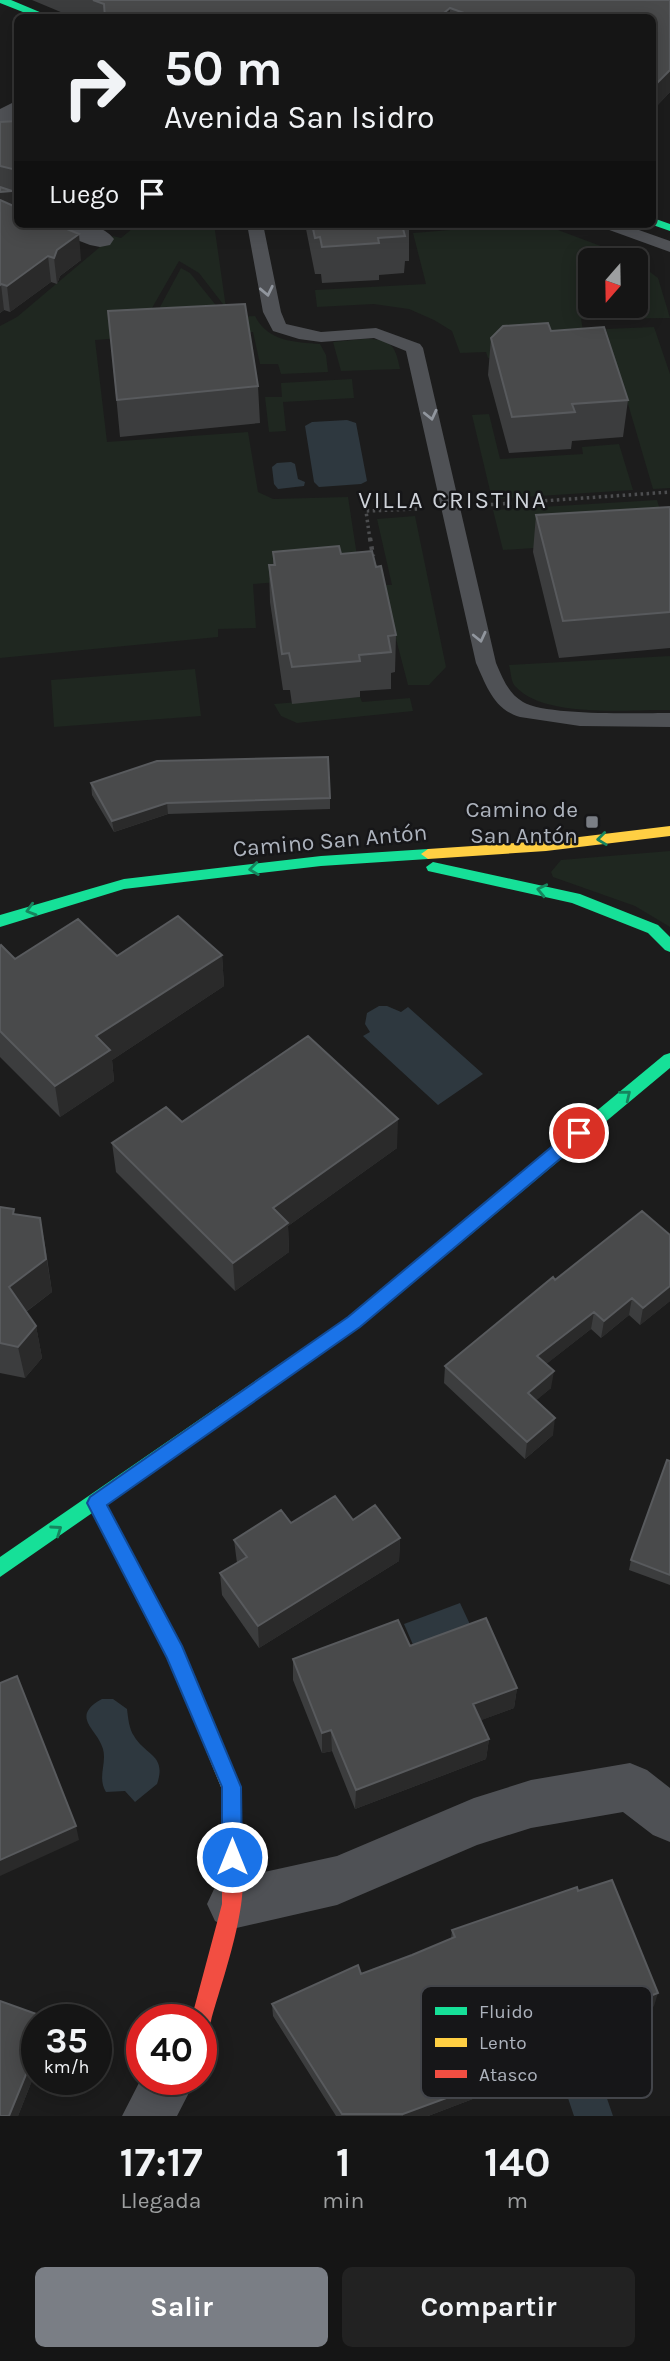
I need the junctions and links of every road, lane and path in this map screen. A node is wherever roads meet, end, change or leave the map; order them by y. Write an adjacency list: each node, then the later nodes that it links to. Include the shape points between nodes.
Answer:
1 (2, 0): 2 (main road)
2 (39, 14)
3 (71, 228): 6 (street)
4 (256, 228): 9 (lane, one-way to 9, via 279,327 321,337 376,333 414,348)
5 (618, 228): 7 (lane)
6 (100, 239)
7 (670, 247)
8 (670, 492): 9 (path)
9 (452, 507): 10 (path, via 366,511); 11 (lane, one-way to 11, via 486,663 499,693 520,710 580,719)
10 (374, 568)
11 (670, 720)
12 (670, 831): 13 (main road, Camino San Antón, one-way to 13, via 546,846)
13 (321, 861): 14 (main road, Camino San Antón, one-way to 14, via 124,884); 15 (main road, one-way to 13, via 653,929 575,898 437,867)
14 (0, 921)
15 (670, 946)
16 (670, 1059): 17 (main road, one-way to 16, via 354,1322)
17 (96, 1503): 18 (main road, one-way to 17); 20 (main road, via 175,1653 232,1787)
18 (0, 1568)
19 (670, 1818): 20 (street, via 630,1787 531,1804 474,1822 337,1880)
20 (232, 1904): 21 (main road)
21 (206, 2004)
22 (160, 2095): 23 (street)
23 (148, 2116)

